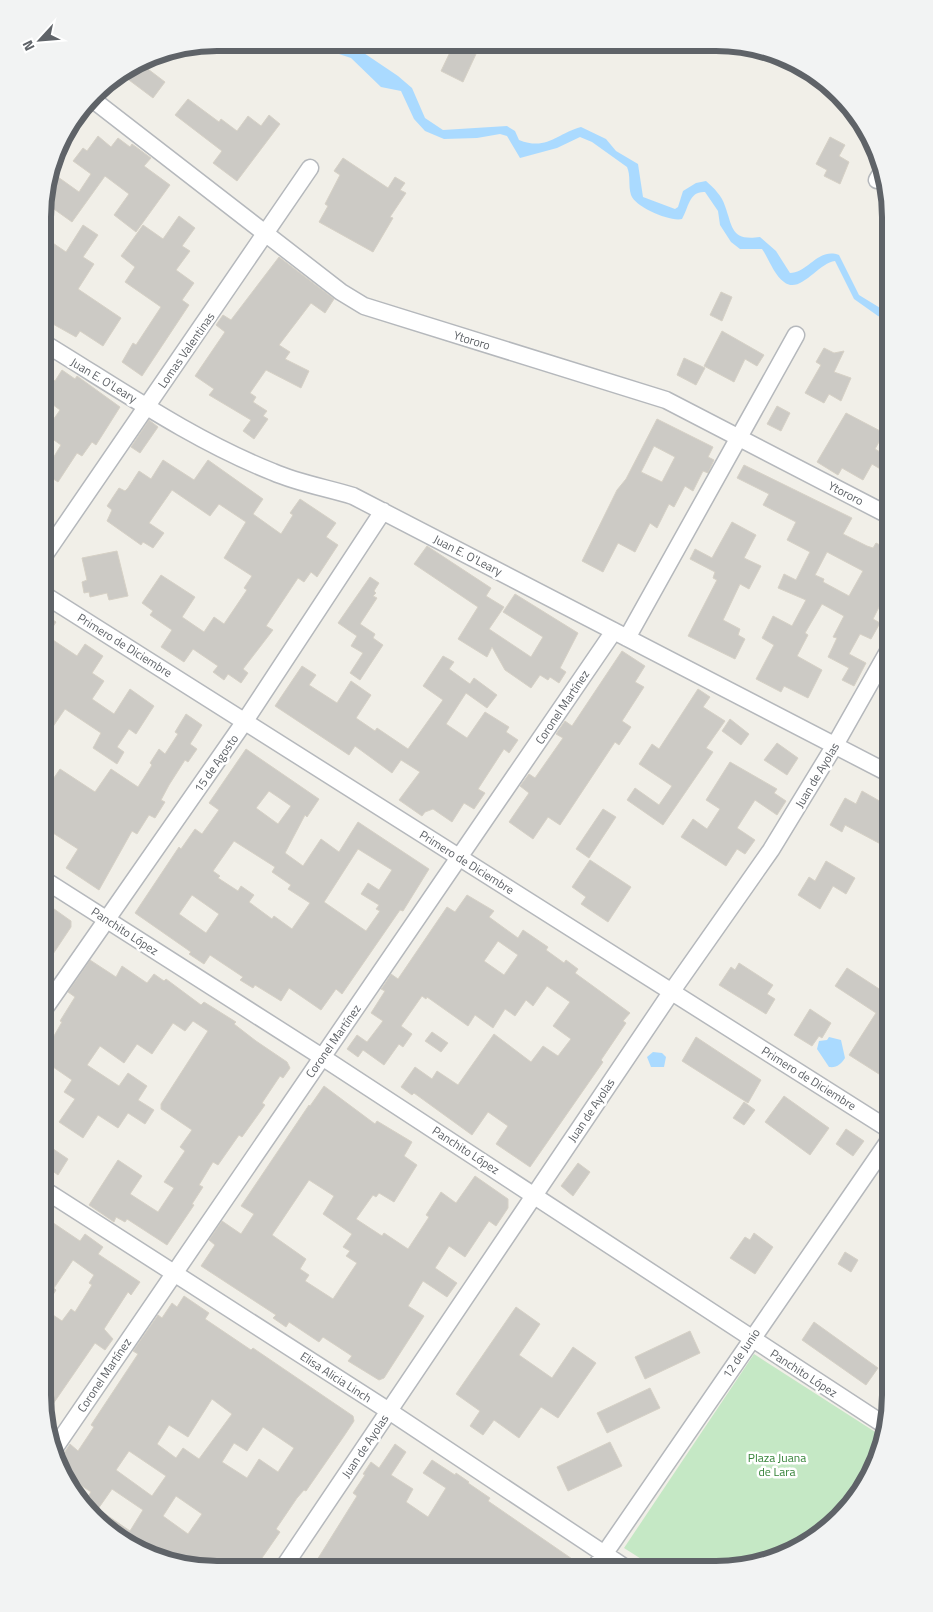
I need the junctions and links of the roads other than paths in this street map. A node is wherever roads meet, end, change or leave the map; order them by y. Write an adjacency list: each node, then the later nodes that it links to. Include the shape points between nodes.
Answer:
1 (97, 103): 3 (street, Ytororo)
2 (310, 168): 3 (street, Lomas Valentinas)
3 (266, 234): 6 (street, Lomas Valentinas); 7 (street, Ytororo, via 364,306 666,400)
4 (796, 335): 7 (street, Coronel Martínez)
5 (51, 347): 6 (street, Juan E. O'Leary)
6 (148, 406): 8 (street, Juan E. O'Leary, via 274,473 353,496); 10 (street, Lomas Valentinas)
7 (739, 438): 9 (street, Ytororo); 12 (street, Coronel Martínez)
8 (383, 511): 12 (street, Juan E. O'Leary); 14 (street, 15 de Agosto)
9 (882, 512)
10 (51, 546)
11 (51, 598): 14 (street, Primero de Diciembre)
12 (620, 634): 15 (street, Juan E. O'Leary); 17 (street, Coronel Martínez)
13 (882, 663): 15 (street, Juan de Ayolas)
14 (245, 721): 17 (street, Primero de Diciembre); 19 (street, 15 de Agosto)
15 (835, 745): 16 (street, Juan E. O'Leary); 20 (street, Juan de Ayolas, via 771,850)
16 (882, 770)
17 (460, 858): 20 (street, Primero de Diciembre); 22 (street, Coronel Martínez)
18 (51, 884): 19 (street, Panchito López)
19 (107, 920): 21 (street, 15 de Agosto); 22 (street, Panchito López)
20 (672, 991): 23 (street, Primero de Diciembre); 26 (street, Juan de Ayolas)
21 (51, 1000)
22 (322, 1057): 26 (street, Panchito López); 27 (street, Coronel Martínez)
23 (881, 1124)
24 (881, 1151): 28 (street, 12 de Junio)
25 (51, 1194): 27 (street, Elisa Alicia Linch)
26 (535, 1195): 28 (street, Panchito López); 29 (street, Juan de Ayolas)
27 (174, 1274): 29 (street, Elisa Alicia Linch); 31 (street, Coronel Martínez)
28 (751, 1338): 30 (street, Panchito López); 32 (street, 12 de Junio)
29 (388, 1411): 32 (street, Elisa Alicia Linch); 33 (street, Juan de Ayolas)
30 (879, 1422)
31 (58, 1443)
32 (604, 1554): 34 (street, 12 de Junio); 35 (street, Elisa Alicia Linch)
33 (288, 1561)
34 (599, 1561)
35 (615, 1561)

